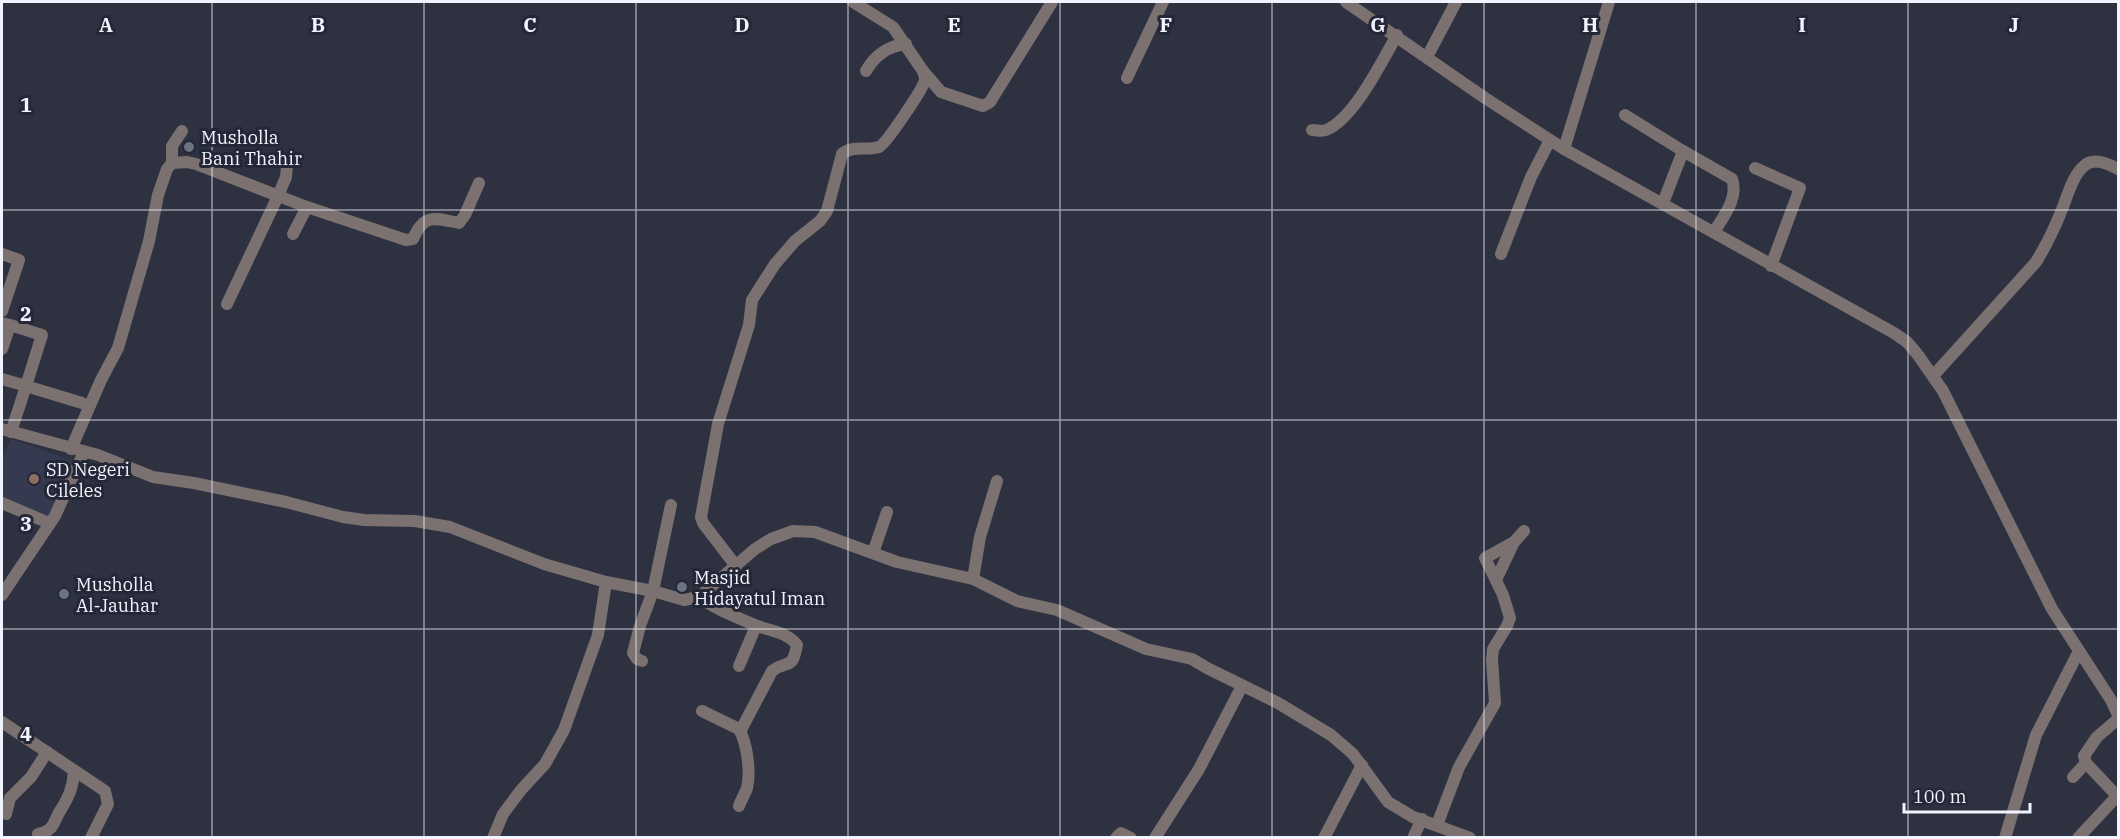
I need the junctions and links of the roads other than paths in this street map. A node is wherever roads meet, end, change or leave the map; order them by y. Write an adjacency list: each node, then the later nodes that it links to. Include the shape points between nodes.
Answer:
1 (853, 2): 8 (street, via 893,27)
2 (1052, 2): 11 (street, via 987,105 941,92)
3 (1163, 2): 12 (street)
4 (1346, 2): 7 (street)
5 (1456, 2): 9 (street)
6 (1609, 2): 17 (street)
7 (1397, 35): 9 (street); 14 (street, via 1347,113 1326,130)
8 (906, 44): 10 (street, via 883,51); 11 (street)
9 (1427, 57): 16 (street)
10 (866, 71)
11 (923, 71): 52 (street, via 924,83 887,141 879,147 847,150 842,154 827,212 775,264 753,300 718,424 701,516)
12 (1127, 78)
13 (1625, 115): 18 (street)
14 (1312, 130)
15 (182, 131): 19 (street, via 172,146)
16 (1550, 140): 17 (street); 30 (street)
17 (1564, 149): 25 (street)
18 (1683, 151): 25 (street); 27 (street, via 1732,179 1729,206)
19 (172, 163): 24 (street, via 196,164); 42 (street, via 158,195 118,348)
20 (287, 166): 24 (street)
21 (1755, 168): 31 (street, via 1800,188)
22 (2118, 169): 37 (street, via 2092,161 2084,165 2036,262)
23 (479, 183): 26 (street, via 459,223 424,220 413,239 406,240)
24 (278, 196): 26 (street); 33 (street)
25 (1663, 203): 27 (street)
26 (307, 207): 28 (street)
27 (1714, 232): 31 (street)
28 (293, 234)
29 (2, 254): 32 (street, via 19,260)
30 (1501, 254)
31 (1771, 266): 37 (street, via 1894,333 1907,342)
32 (5, 289): 34 (street)
33 (227, 304)
34 (2, 311)
35 (6, 324): 36 (street); 39 (street, via 42,335)
36 (2, 349)
37 (1933, 376): 60 (street, via 2052,609)
38 (2, 379): 39 (street)
39 (26, 386): 40 (street); 41 (street)
40 (82, 403)
41 (6, 430): 42 (street)
42 (71, 449): 43 (street)
43 (84, 452): 48 (street); 55 (street, via 153,477 343,517 450,527 544,564)
44 (997, 481): 53 (street)
45 (2, 502): 48 (street)
46 (671, 504): 56 (street)
47 (888, 512): 51 (street)
48 (49, 523): 57 (street)
49 (1524, 531): 50 (street)
50 (1514, 542): 54 (street); 54 (street, via 1485,558)
51 (873, 554): 52 (street, via 815,532 794,531 771,539); 53 (street)
52 (736, 566): 58 (street)
53 (973, 579): 63 (street, via 1017,601 1057,610 1146,649 1192,659)
54 (1496, 580): 77 (street, via 1509,618 1493,649 1495,703 1459,767)
55 (606, 582): 56 (street); 80 (street, via 598,635 564,730 545,765 504,814)
56 (653, 591): 58 (street, via 684,600); 61 (street, via 633,653)
57 (2, 595)
58 (699, 597): 59 (street)
59 (756, 626): 62 (street); 67 (street, via 793,638 797,645 793,661 772,671)
60 (2079, 651): 65 (street); 87 (street, via 2036,735)
61 (642, 661)
62 (739, 666)
63 (1242, 686): 70 (street, via 1331,735); 83 (street, via 1199,770)
64 (702, 711): 67 (street)
65 (2118, 717): 69 (street, via 2085,754)
66 (2, 722): 68 (street)
67 (740, 729): 74 (street, via 747,746 747,787)
68 (47, 752): 71 (street); 75 (street, via 31,777 10,798)
69 (2086, 763): 72 (street); 73 (street)
70 (1362, 765): 76 (street, via 1388,802); 84 (street)
71 (74, 771): 78 (street, via 72,790 54,824); 79 (street, via 107,795 108,804)
72 (2073, 777)
73 (2118, 795): 88 (street)
74 (739, 806)
75 (6, 814)
76 (1422, 819): 77 (street); 85 (street)
77 (1437, 825): 86 (street)
78 (38, 834)
79 (91, 837)
80 (493, 837)
81 (1116, 837): 82 (street, via 1121,833)
82 (1131, 837)
83 (1155, 837)
84 (1324, 837)
85 (1413, 837)
86 (1470, 837)
87 (2005, 837)
88 (2078, 837)

